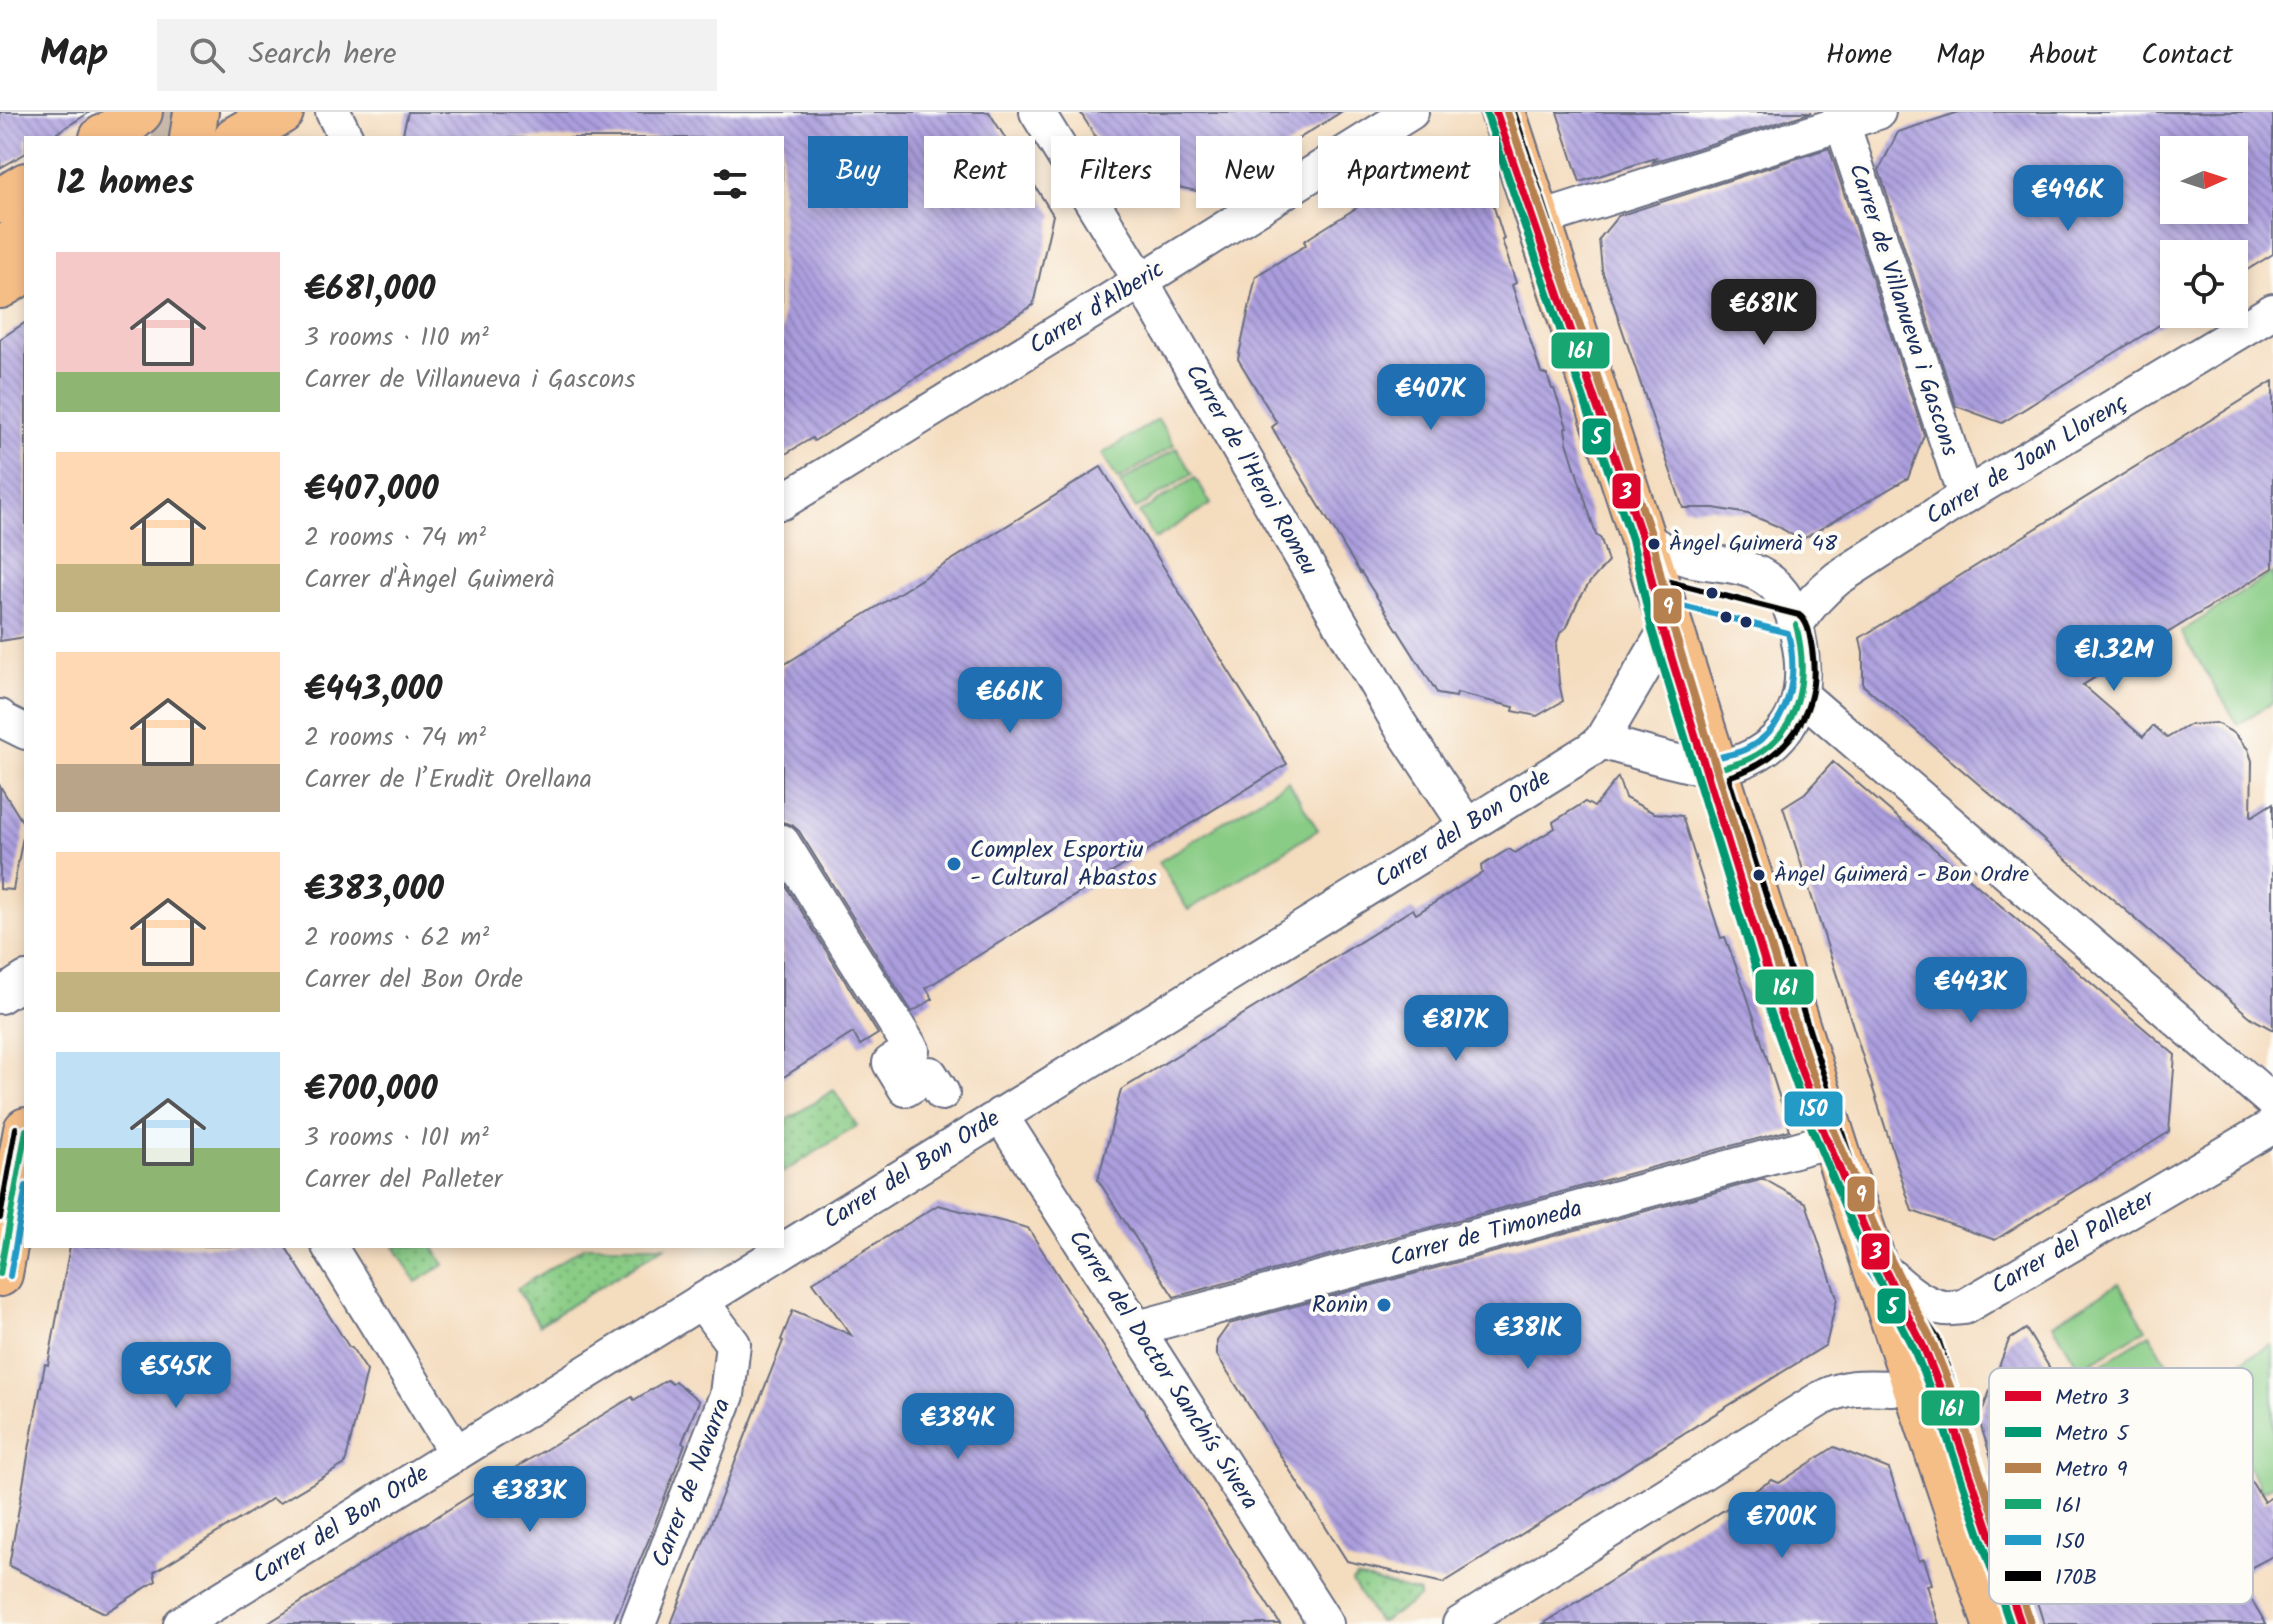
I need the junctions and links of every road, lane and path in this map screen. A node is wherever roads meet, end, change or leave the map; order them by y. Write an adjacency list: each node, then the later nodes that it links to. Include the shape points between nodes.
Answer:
1 (140, 112): 10 (main road)
2 (196, 112): 11 (main road)
3 (281, 112): 12 (main road)
4 (333, 112): 13 (street)
5 (1037, 112): 22 (street, Carrer de l'Heroi Romeu)
6 (1411, 112): 22 (street, Carrer d'Alberic)
7 (1503, 112): 17 (main road)
8 (1878, 112): 9 (street)
9 (1842, 123): 17 (street); 25 (street, Carrer de Villanueva i Gascons)
10 (105, 136)
11 (192, 136)
12 (239, 136)
13 (345, 136)
14 (24, 186): 15 (main road)
15 (0, 201)
16 (24, 219): 18 (main road)
17 (1538, 220): 27 (main road)
18 (0, 234)
19 (24, 235): 20 (main road)
20 (0, 250)
21 (24, 271): 23 (main road)
22 (1141, 281): 26 (street, Carrer d'Alberic); 35 (street, Carrer de l'Heroi Romeu, via 1400,725)
23 (0, 286)
24 (2273, 311): 25 (street, Carrer de Joan Llorenç)
25 (1965, 496): 29 (street, Carrer de Joan Llorenç, via 1822,590)
26 (784, 501)
27 (1642, 537): 28 (main road); 29 (street, via 1686,559 1747,568 1771,582 1790,603)
28 (1669, 625): 33 (street); 34 (main road)
29 (1796, 625): 30 (street, via 1803,662)
30 (1801, 695): 34 (street, via 1780,737 1752,757); 40 (street)
31 (0, 717): 32 (street)
32 (24, 731)
33 (1601, 741): 34 (street); 35 (street, Carrer del Bon Orde)
34 (1715, 770): 43 (main road)
35 (1467, 826): 41 (street, Carrer del Bon Orde)
36 (784, 845): 39 (street, via 912,1050 890,1063 906,1089)
37 (24, 980): 38 (street)
38 (0, 996)
39 (936, 1084)
40 (2273, 1102)
41 (1000, 1115): 48 (street, Carrer del Bon Orde); 49 (street, Carrer del Doctor Sanchís Sivera)
42 (2273, 1126): 46 (street, Carrer del Palleter, via 1964,1307 1928,1303)
43 (1835, 1139): 46 (main road); 49 (street, Carrer de Timoneda)
44 (24, 1141): 47 (main road)
45 (330, 1248): 51 (street)
46 (1873, 1261): 50 (main road, via 1879,1342); 57 (main road)
47 (0, 1274)
48 (701, 1301): 51 (street, Carrer del Bon Orde); 53 (street, Carrer de Navarra, via 733,1344 727,1395)
49 (1138, 1328): 54 (street, Carrer del Doctor Sanchís Sivera)
50 (1893, 1388): 55 (street, via 1856,1386 1820,1399); 56 (main road)
51 (456, 1453): 52 (street, Carrer del Bon Orde)
52 (181, 1624)
53 (638, 1624)
54 (1326, 1624)
55 (1460, 1624)
56 (1968, 1624)
57 (1995, 1624)

